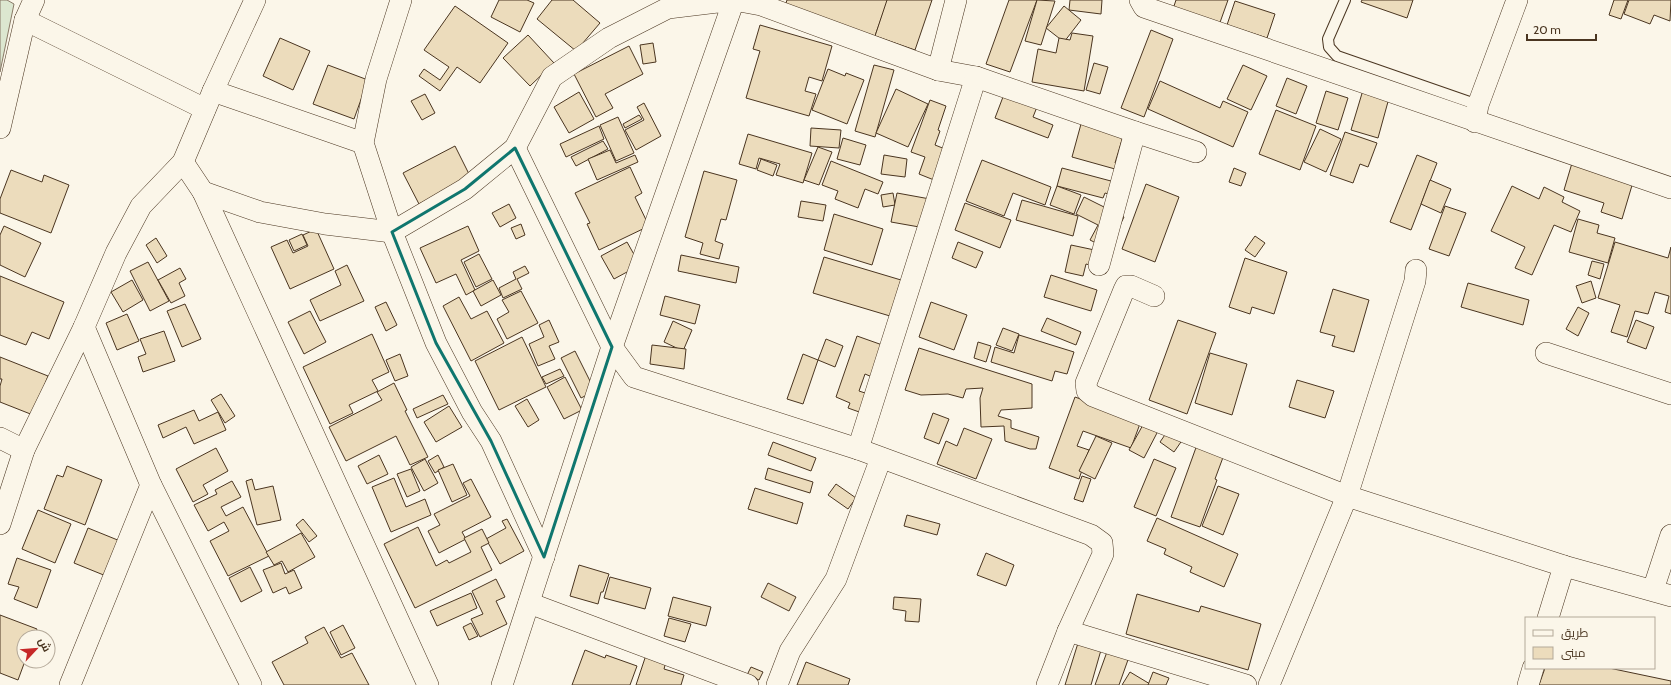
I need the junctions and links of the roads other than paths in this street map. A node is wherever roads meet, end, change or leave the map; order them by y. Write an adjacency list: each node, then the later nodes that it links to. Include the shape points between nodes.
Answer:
1 (34, 0): 9 (street)
2 (255, 0): 12 (street)
3 (401, 0): 16 (street, via 376,79)
4 (734, 0): 10 (street, via 761,5); 17 (street, via 668,8 609,38 552,77); 27 (street)
5 (956, 0): 10 (street)
6 (1140, 0): 13 (street, via 1144,7)
7 (1344, 0): 13 (lane, via 1328,39 1329,47 1337,56)
8 (1517, 0): 13 (street)
9 (25, 20): 12 (street); 14 (street)
10 (938, 70): 11 (street)
11 (976, 77): 15 (street); 32 (street)
12 (209, 100): 16 (street); 19 (street)
13 (1476, 113): 20 (street)
14 (0, 128)
15 (1135, 132): 18 (street); 23 (street)
16 (363, 143): 22 (street)
17 (515, 148): 22 (street, via 465,189); 27 (street)
18 (1196, 152)
19 (183, 162): 21 (street); 26 (street, via 141,206 116,253)
20 (1671, 188)
21 (203, 192): 22 (street, via 260,212 325,224); 47 (street)
22 (392, 232): 38 (street, via 436,343 472,412 491,441)
23 (1099, 265)
24 (1416, 270): 35 (street, via 1415,281)
25 (1154, 296): 35 (street, via 1126,286 1086,383 1087,391 1093,396)
26 (84, 327): 31 (street); 34 (street)
27 (612, 347): 32 (street, via 634,377); 38 (street)
28 (1546, 353): 29 (street)
29 (1671, 394)
30 (0, 438): 31 (street)
31 (24, 450): 36 (street)
32 (858, 450): 33 (street)
33 (881, 458): 43 (street, via 1090,535 1102,543 1103,554); 50 (street, via 836,579 790,651)
34 (151, 485): 45 (street); 46 (street)
35 (1347, 496): 39 (street); 53 (street)
36 (0, 524)
37 (1671, 535): 40 (street)
38 (544, 557): 41 (street)
39 (1564, 566): 40 (street); 42 (street)
40 (1662, 593)
41 (529, 603): 48 (street); 49 (street)
42 (1548, 617)
43 (1068, 631): 51 (street); 52 (street)
44 (1533, 669): 54 (street)
45 (70, 685)
46 (251, 685)
47 (428, 685)
48 (502, 685)
49 (748, 685)
50 (777, 685)
51 (1047, 685)
52 (1246, 685)
53 (1269, 685)
54 (1528, 685)

